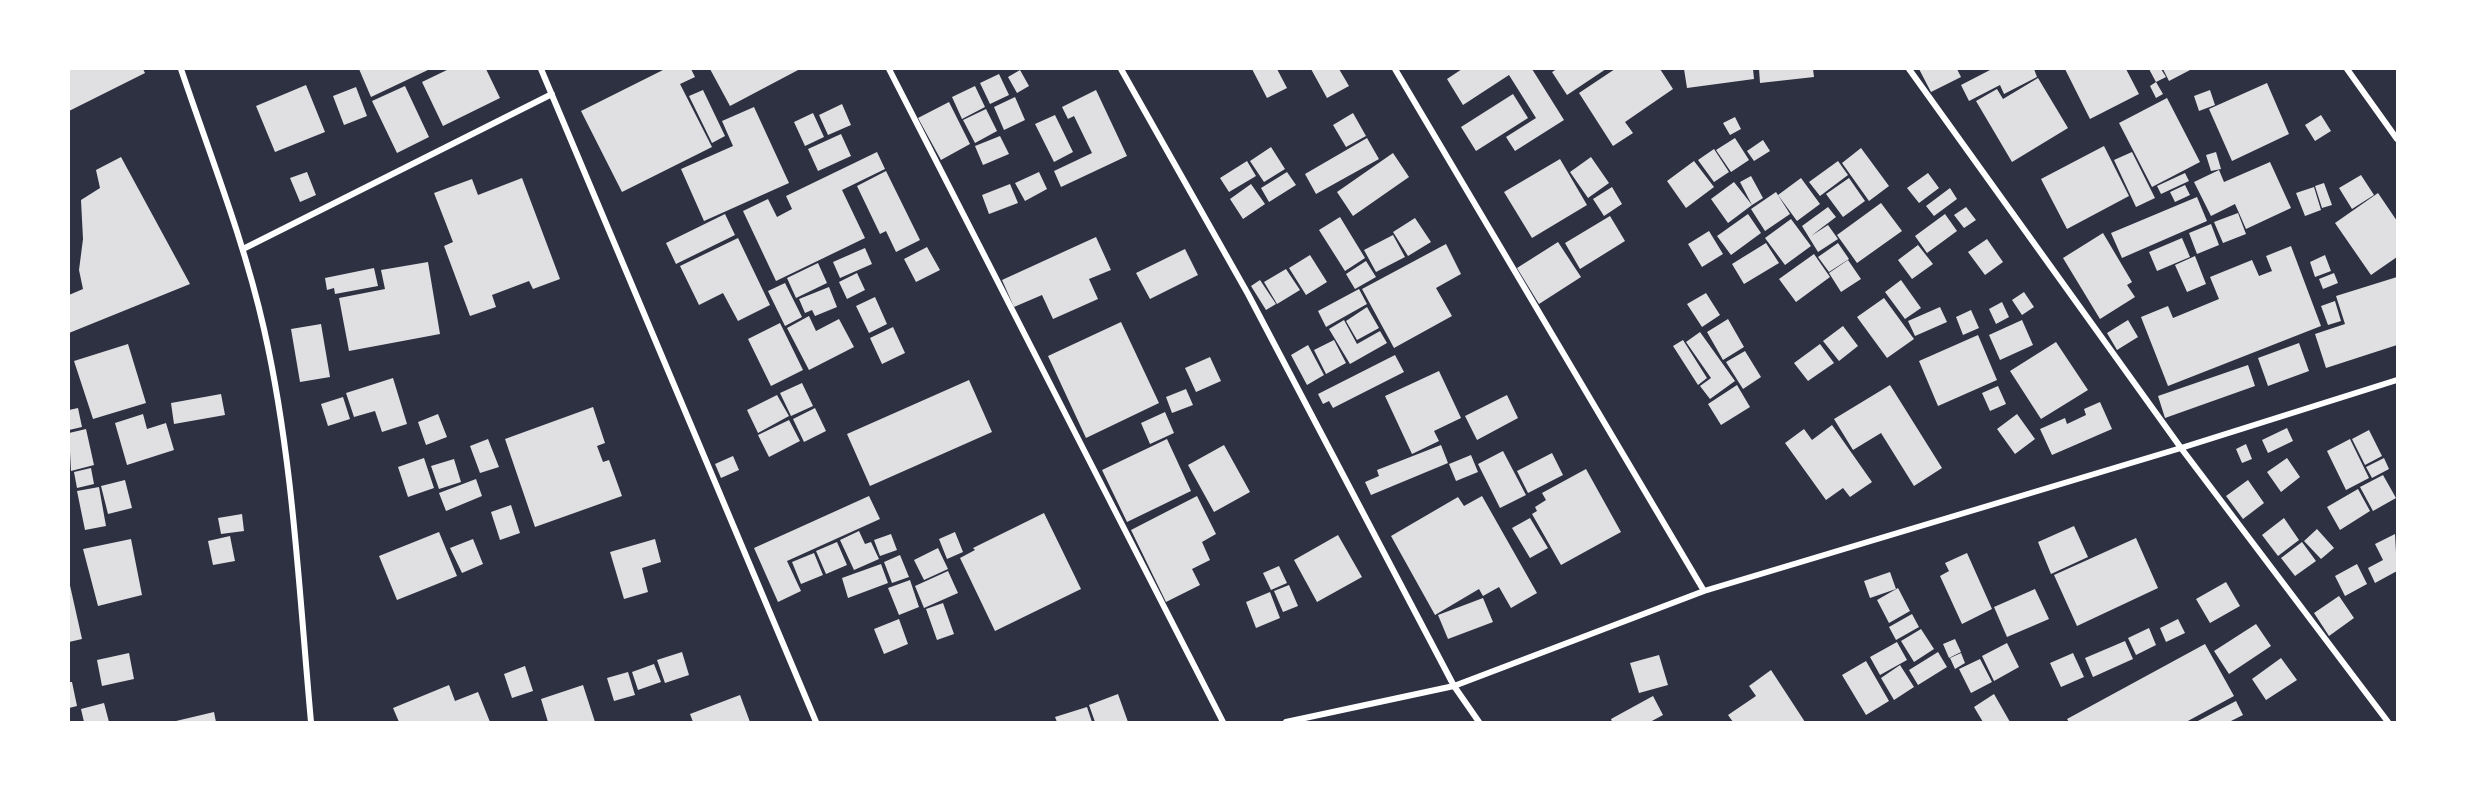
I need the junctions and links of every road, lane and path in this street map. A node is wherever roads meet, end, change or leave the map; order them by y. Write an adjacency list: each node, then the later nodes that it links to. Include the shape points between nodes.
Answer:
1 (181, 69): 10 (street)
2 (541, 69): 8 (street)
3 (889, 69): 17 (street)
4 (1121, 69): 14 (street, via 1248,294)
5 (1395, 69): 13 (street)
6 (1909, 69): 12 (street)
7 (2347, 69): 9 (street)
8 (552, 94): 10 (street); 16 (street)
9 (2397, 139)
10 (243, 249): 15 (street, via 280,409)
11 (2397, 380): 12 (street)
12 (2181, 448): 13 (street); 20 (street)
13 (1704, 591): 14 (street)
14 (1454, 686): 18 (street); 19 (street)
15 (311, 722)
16 (816, 722)
17 (1222, 722)
18 (1286, 722)
19 (1479, 722)
20 (2388, 722)

